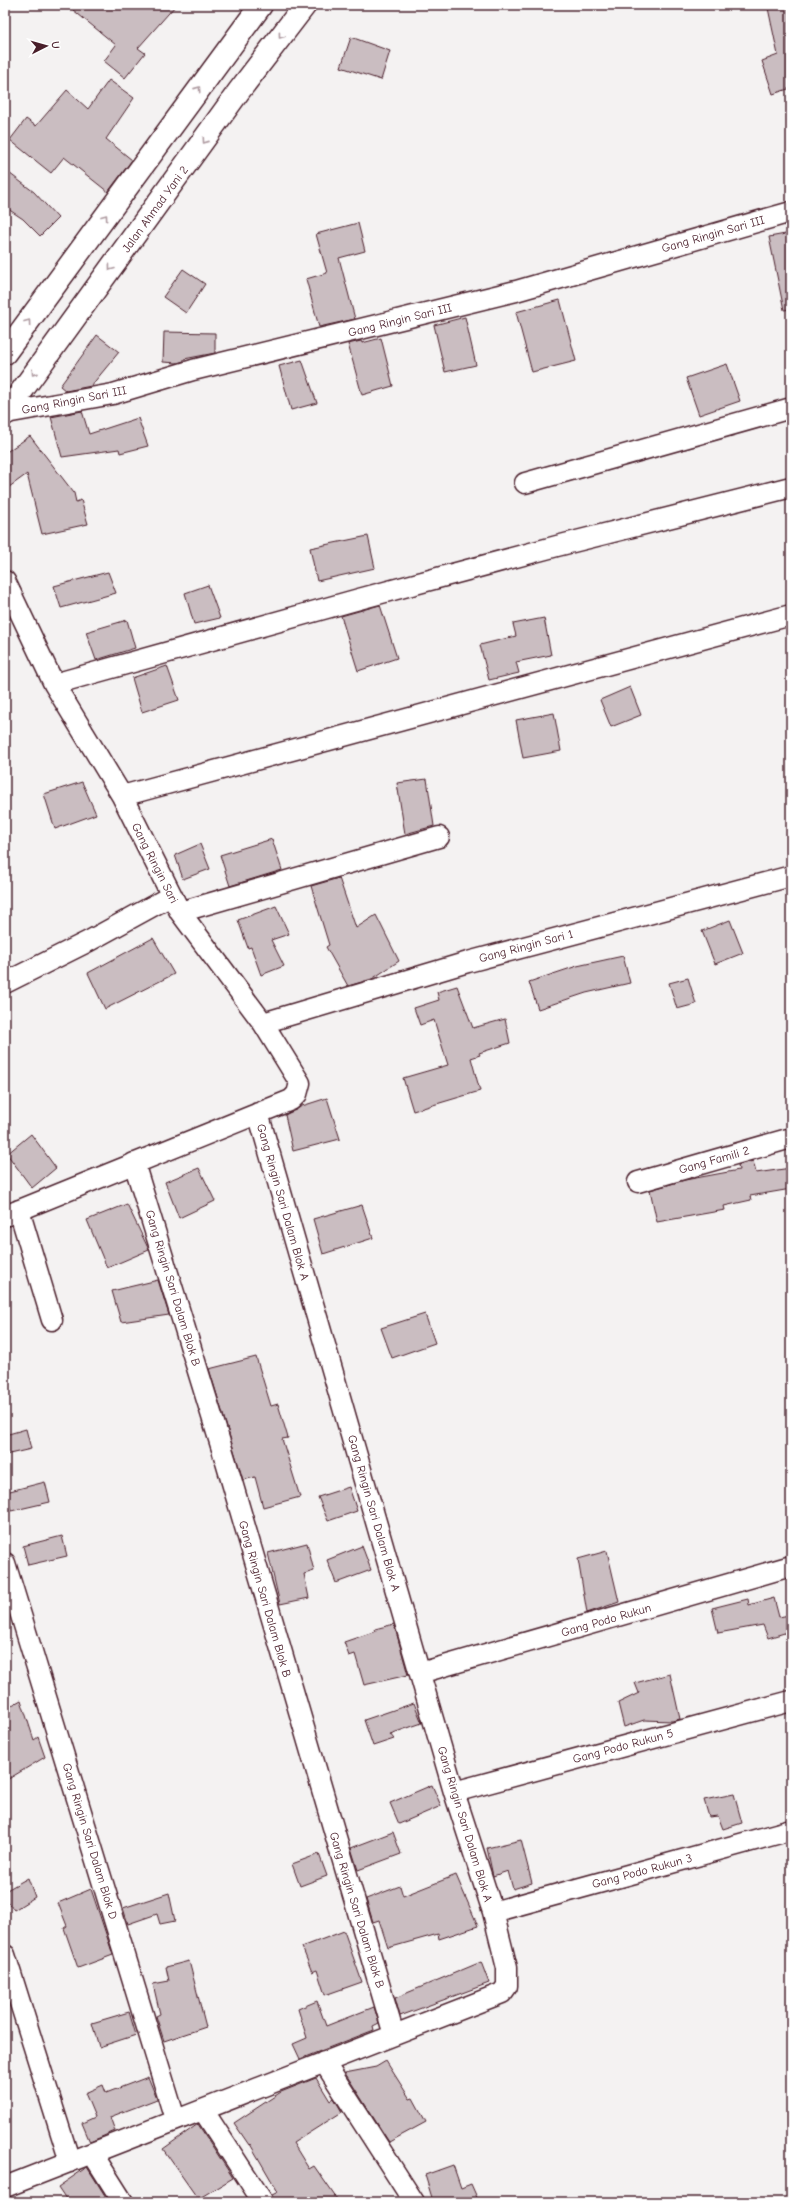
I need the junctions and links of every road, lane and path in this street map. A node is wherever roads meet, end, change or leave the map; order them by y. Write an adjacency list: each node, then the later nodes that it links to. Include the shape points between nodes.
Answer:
1 (261, 5): 3 (highway)
2 (305, 5): 4 (highway, Jalan Ahmad Yani 2, one-way to 4)
3 (232, 42): 4 (highway); 5 (highway)
4 (261, 62): 6 (highway, Jalan Ahmad Yani 2)
5 (212, 70): 6 (highway); 8 (highway, one-way to 5)
6 (239, 91): 10 (highway, Jalan Ahmad Yani 2, one-way to 10)
7 (791, 212): 10 (street, Gang Ringin Sari III, via 523,289 193,370 113,394)
8 (5, 353)
9 (791, 408): 11 (street)
10 (6, 414)
11 (525, 483)
12 (791, 487): 15 (street, via 405,586)
13 (5, 581): 15 (street, Gang Ringin Sari)
14 (791, 615): 16 (street)
15 (59, 683): 16 (street, Gang Ringin Sari)
16 (122, 796): 19 (street, Gang Ringin Sari)
17 (439, 837): 19 (street)
18 (791, 876): 21 (street, Gang Ringin Sari 1, via 468,962)
19 (183, 906): 20 (street, via 89,942); 21 (street, Gang Ringin Sari)
20 (5, 983)
21 (263, 1023): 22 (street, Gang Ringin Sari, via 300,1086 291,1100)
22 (258, 1113): 24 (street); 30 (street, Gang Ringin Sari Dalam Blok A)
23 (791, 1138): 25 (street, Gang Famili 2)
24 (134, 1163): 26 (street); 36 (street, Gang Ringin Sari Dalam Blok B, via 226,1462)
25 (638, 1182)
26 (12, 1213): 27 (street)
27 (52, 1320)
28 (5, 1563): 39 (street, Gang Ringin Sari Dalam Blok D)
29 (791, 1566): 30 (street, Gang Podo Rukun)
30 (420, 1673): 32 (street, Gang Ringin Sari Dalam Blok A)
31 (791, 1701): 32 (street, Gang Podo Rukun 5)
32 (454, 1792): 34 (street, Gang Ringin Sari Dalam Blok A)
33 (791, 1830): 34 (street, Gang Podo Rukun 3)
34 (493, 1912): 36 (street, Gang Ringin Sari Dalam Blok A, via 507,1968 507,1986 502,1993)
35 (5, 1955): 41 (street)
36 (394, 2035): 37 (street, Gang Ringin Sari Dalam Blok A)
37 (324, 2062): 38 (street, Gang Ringin Sari Dalam Blok A); 45 (street)
38 (203, 2110): 39 (street, Gang Ringin Sari Dalam Blok A); 44 (street)
39 (174, 2119): 40 (street, Gang Ringin Sari Dalam Blok A)
40 (92, 2153): 41 (street, Gang Ringin Sari Dalam Blok A); 43 (street)
41 (70, 2162): 42 (street, Gang Ringin Sari Dalam Blok A)
42 (5, 2187)
43 (123, 2202)
44 (263, 2202)
45 (414, 2202)

